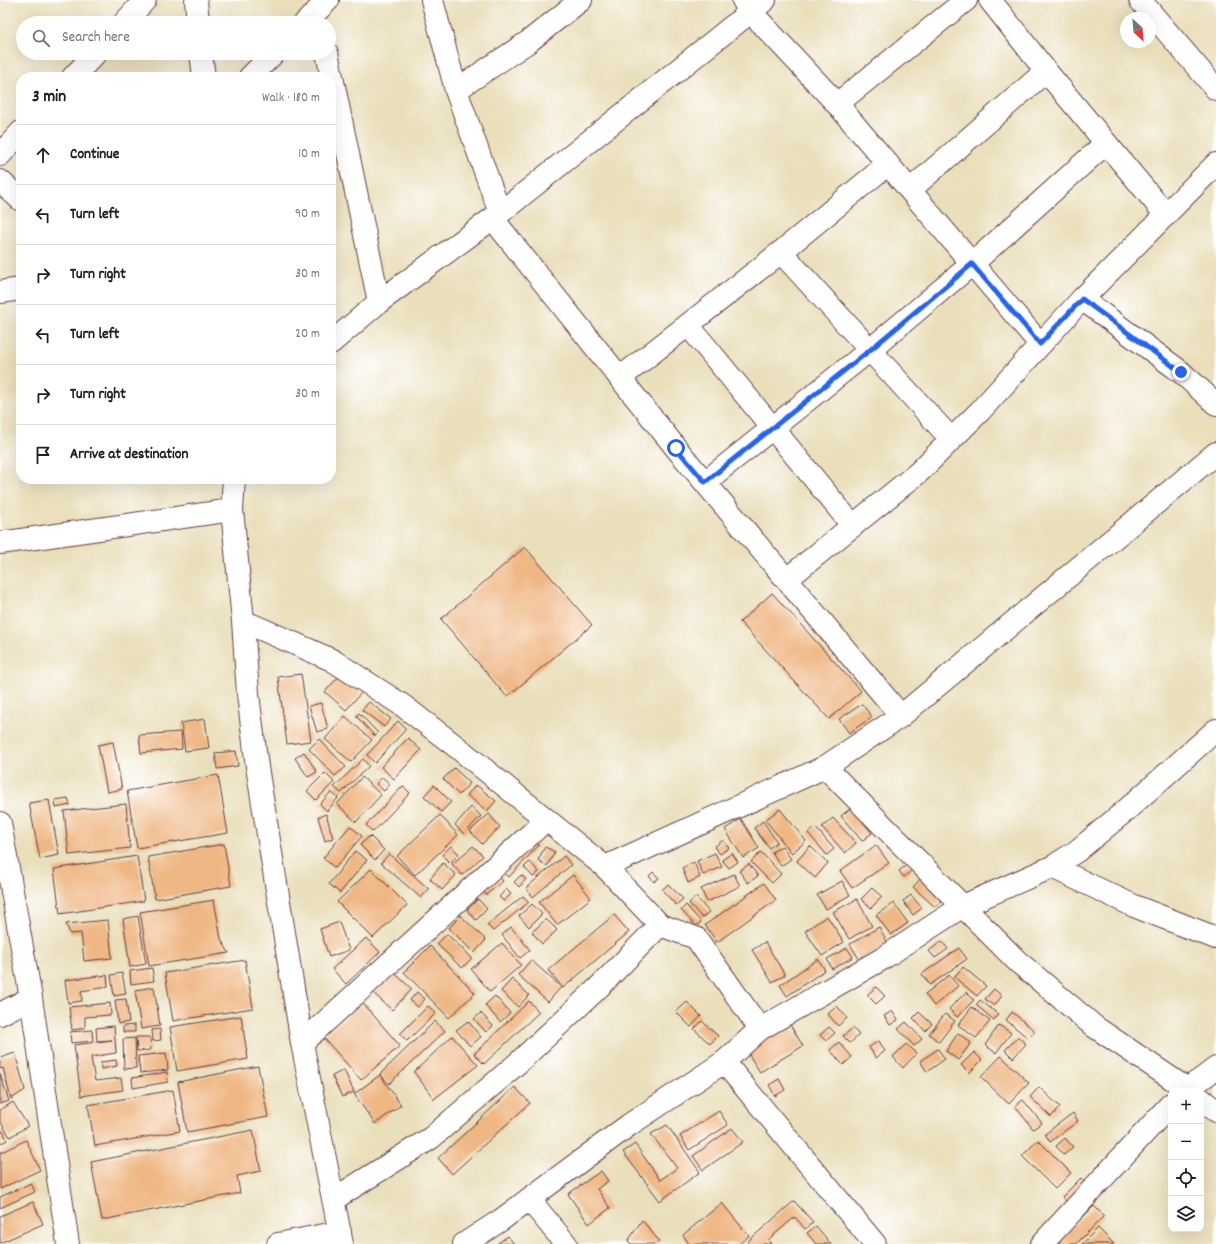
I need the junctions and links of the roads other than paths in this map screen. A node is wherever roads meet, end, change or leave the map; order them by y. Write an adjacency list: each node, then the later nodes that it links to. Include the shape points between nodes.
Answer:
1 (145, 0): 9 (street)
2 (196, 0): 10 (street)
3 (432, 0): 21 (street)
4 (581, 0): 21 (street, via 528,42)
5 (966, 0): 23 (street)
6 (990, 0): 15 (street)
7 (1140, 0): 20 (street)
8 (753, 4): 23 (street); 33 (street)
9 (130, 16)
10 (197, 16)
11 (89, 60): 16 (street)
12 (202, 60): 17 (street)
13 (267, 60): 18 (street)
14 (328, 60): 19 (street)
15 (1046, 71): 25 (street); 30 (street)
16 (78, 72)
17 (203, 72)
18 (255, 72)
19 (331, 72)
20 (1216, 89)
21 (456, 90): 33 (street)
22 (336, 96): 39 (street)
23 (837, 104): 27 (street)
24 (16, 137): 26 (street)
25 (1106, 143): 32 (street); 35 (street)
26 (0, 155)
27 (888, 164): 30 (street); 34 (street)
28 (1216, 164): 32 (street)
29 (0, 181): 31 (street)
30 (910, 190): 35 (street)
31 (16, 195)
32 (1166, 215): 38 (street)
33 (497, 216): 39 (street); 44 (street)
34 (781, 252): 40 (street); 43 (street)
35 (972, 264): 42 (street); 43 (street)
36 (16, 289): 37 (street)
37 (0, 292)
38 (1082, 299): 42 (street); 45 (street, via 1181,372)
39 (379, 302): 41 (street)
40 (688, 325): 44 (street); 46 (street)
41 (336, 339)
42 (1040, 344): 47 (street)
43 (870, 350): 46 (street); 47 (street)
44 (620, 378): 49 (street)
45 (1216, 404)
46 (773, 428): 49 (street); 52 (street)
47 (952, 439): 52 (street, via 919,472)
48 (1216, 453): 56 (street)
49 (705, 482): 54 (street)
50 (234, 484): 51 (street)
51 (232, 510): 53 (street); 55 (street)
52 (853, 526): 54 (street)
53 (0, 544)
54 (787, 579): 56 (street)
55 (243, 621): 59 (street, via 332,660 402,705); 69 (street, via 257,767)
56 (901, 716): 58 (street)
57 (1216, 730): 62 (street, via 1124,812)
58 (825, 767): 61 (street); 63 (street)
59 (546, 820): 61 (street); 69 (street)
60 (0, 823): 66 (street)
61 (605, 867): 64 (street)
62 (1052, 868): 63 (street); 65 (street, via 1134,906)
63 (963, 906): 68 (street, via 882,959); 72 (street, via 1017,961 1095,1027)
64 (660, 925): 68 (street, via 696,938); 77 (street, via 519,1062 431,1138)
65 (1216, 938)
66 (31, 998): 67 (street); 80 (street)
67 (0, 1014)
68 (760, 1029): 70 (street)
69 (302, 1043): 77 (street)
70 (724, 1062): 78 (street, via 630,1125); 84 (street)
71 (1216, 1068): 73 (street)
72 (1184, 1088)
73 (1193, 1088)
74 (1204, 1102): 76 (street)
75 (1168, 1107): 85 (street)
76 (1216, 1111)
77 (334, 1199): 79 (street)
78 (529, 1199): 82 (street); 83 (street)
79 (341, 1238): 81 (street)
80 (68, 1244)
81 (278, 1244)
82 (464, 1244)
83 (566, 1244)
84 (875, 1244)
85 (1042, 1244)

